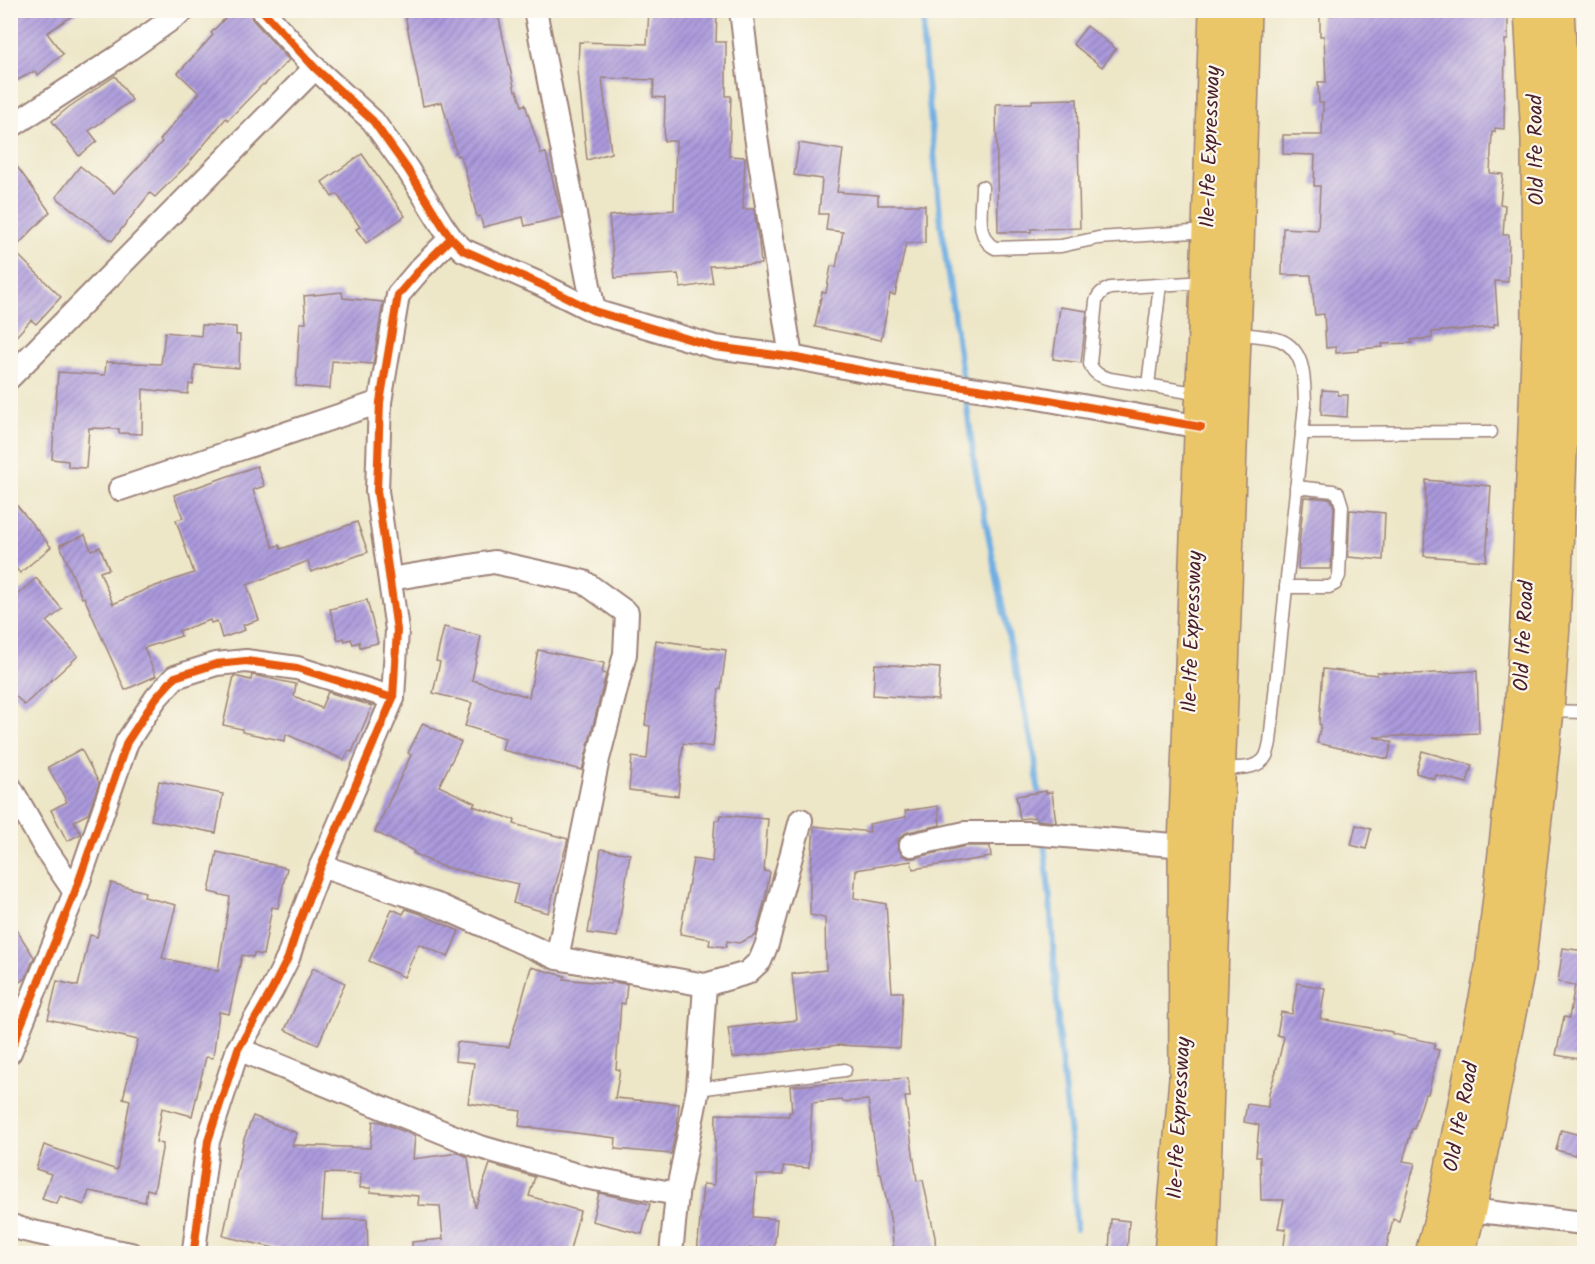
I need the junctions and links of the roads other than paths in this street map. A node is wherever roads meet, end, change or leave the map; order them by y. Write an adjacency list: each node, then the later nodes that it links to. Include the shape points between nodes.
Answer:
1 (184, 10): 10 (street)
2 (262, 10): 9 (street)
3 (535, 10): 17 (street)
4 (741, 10): 20 (street, via 756,136)
5 (1216, 10): 13 (main road, Ile-Ife Expressway)
6 (1244, 10): 19 (main road, Ile-Ife Expressway)
7 (1531, 10): 18 (main road, Old Ife Road)
8 (1557, 10): 11 (main road, Old Ife Road)
9 (315, 68): 14 (street, via 373,121); 21 (street)
10 (10, 127)
11 (1574, 136): 18 (main road, Old Ife Road)
12 (982, 187): 13 (lane, via 983,235 987,244 995,248 1061,246 1098,238)
13 (1209, 230): 15 (main road, Ile-Ife Expressway)
14 (451, 238): 17 (street, via 463,250); 24 (street, via 398,295)
15 (1207, 282): 16 (lane); 23 (main road, Ile-Ife Expressway)
16 (1160, 285): 22 (lane); 22 (lane, via 1110,288 1096,301 1092,371 1110,379)
17 (594, 311): 20 (street, via 715,347)
18 (1552, 332): 33 (main road, Old Ife Road, via 1553,624); 58 (main road, Old Ife Road, via 1521,712 1494,956)
19 (1234, 333): 27 (lane, via 1280,340 1298,356 1305,404); 35 (main road, Ile-Ife Expressway)
20 (791, 357): 25 (street)
21 (10, 377)
22 (1148, 385): 23 (lane)
23 (1203, 394): 25 (main road, Ile-Ife Expressway)
24 (380, 402): 29 (street); 30 (street, via 377,491)
25 (1201, 427): 39 (main road, Ile-Ife Expressway)
26 (1491, 432): 27 (lane)
27 (1302, 433): 28 (lane)
28 (1296, 488): 31 (lane); 31 (lane, via 1338,493 1342,506 1339,576 1329,587)
29 (120, 489)
30 (390, 579): 32 (street, via 397,630); 42 (street, via 494,562 584,582 627,613 625,654 598,759)
31 (1286, 587): 35 (lane, via 1267,755 1254,766)
32 (393, 698): 40 (street); 41 (street, via 297,668 246,661 216,664 176,677 156,698 128,742)
33 (1547, 711): 34 (lane); 49 (main road, Old Ife Road, via 1518,969)
34 (1584, 712)
35 (1218, 769): 57 (main road, Ile-Ife Expressway)
36 (10, 787): 41 (street)
37 (801, 820): 43 (street, via 760,961 747,973)
38 (911, 845): 39 (street, via 965,833 1029,833)
39 (1185, 846): 56 (main road, Ile-Ife Expressway, via 1186,1078)
40 (321, 866): 42 (street, via 440,906); 44 (street, via 288,958)
41 (75, 892): 45 (street)
42 (557, 958): 43 (street)
43 (705, 985): 47 (street)
44 (238, 1049): 48 (street, via 477,1146 585,1177); 53 (street, via 208,1141)
45 (10, 1052)
46 (844, 1070): 47 (lane)
47 (698, 1089): 48 (street)
48 (677, 1194): 55 (street)
49 (1469, 1210): 50 (street); 59 (main road, Old Ife Road)
50 (1584, 1223)
51 (10, 1225): 52 (street)
52 (106, 1252): 54 (street)
53 (191, 1252)
54 (131, 1254)
55 (671, 1254)
56 (1171, 1254)
57 (1200, 1254)
58 (1432, 1254)
59 (1458, 1254)

